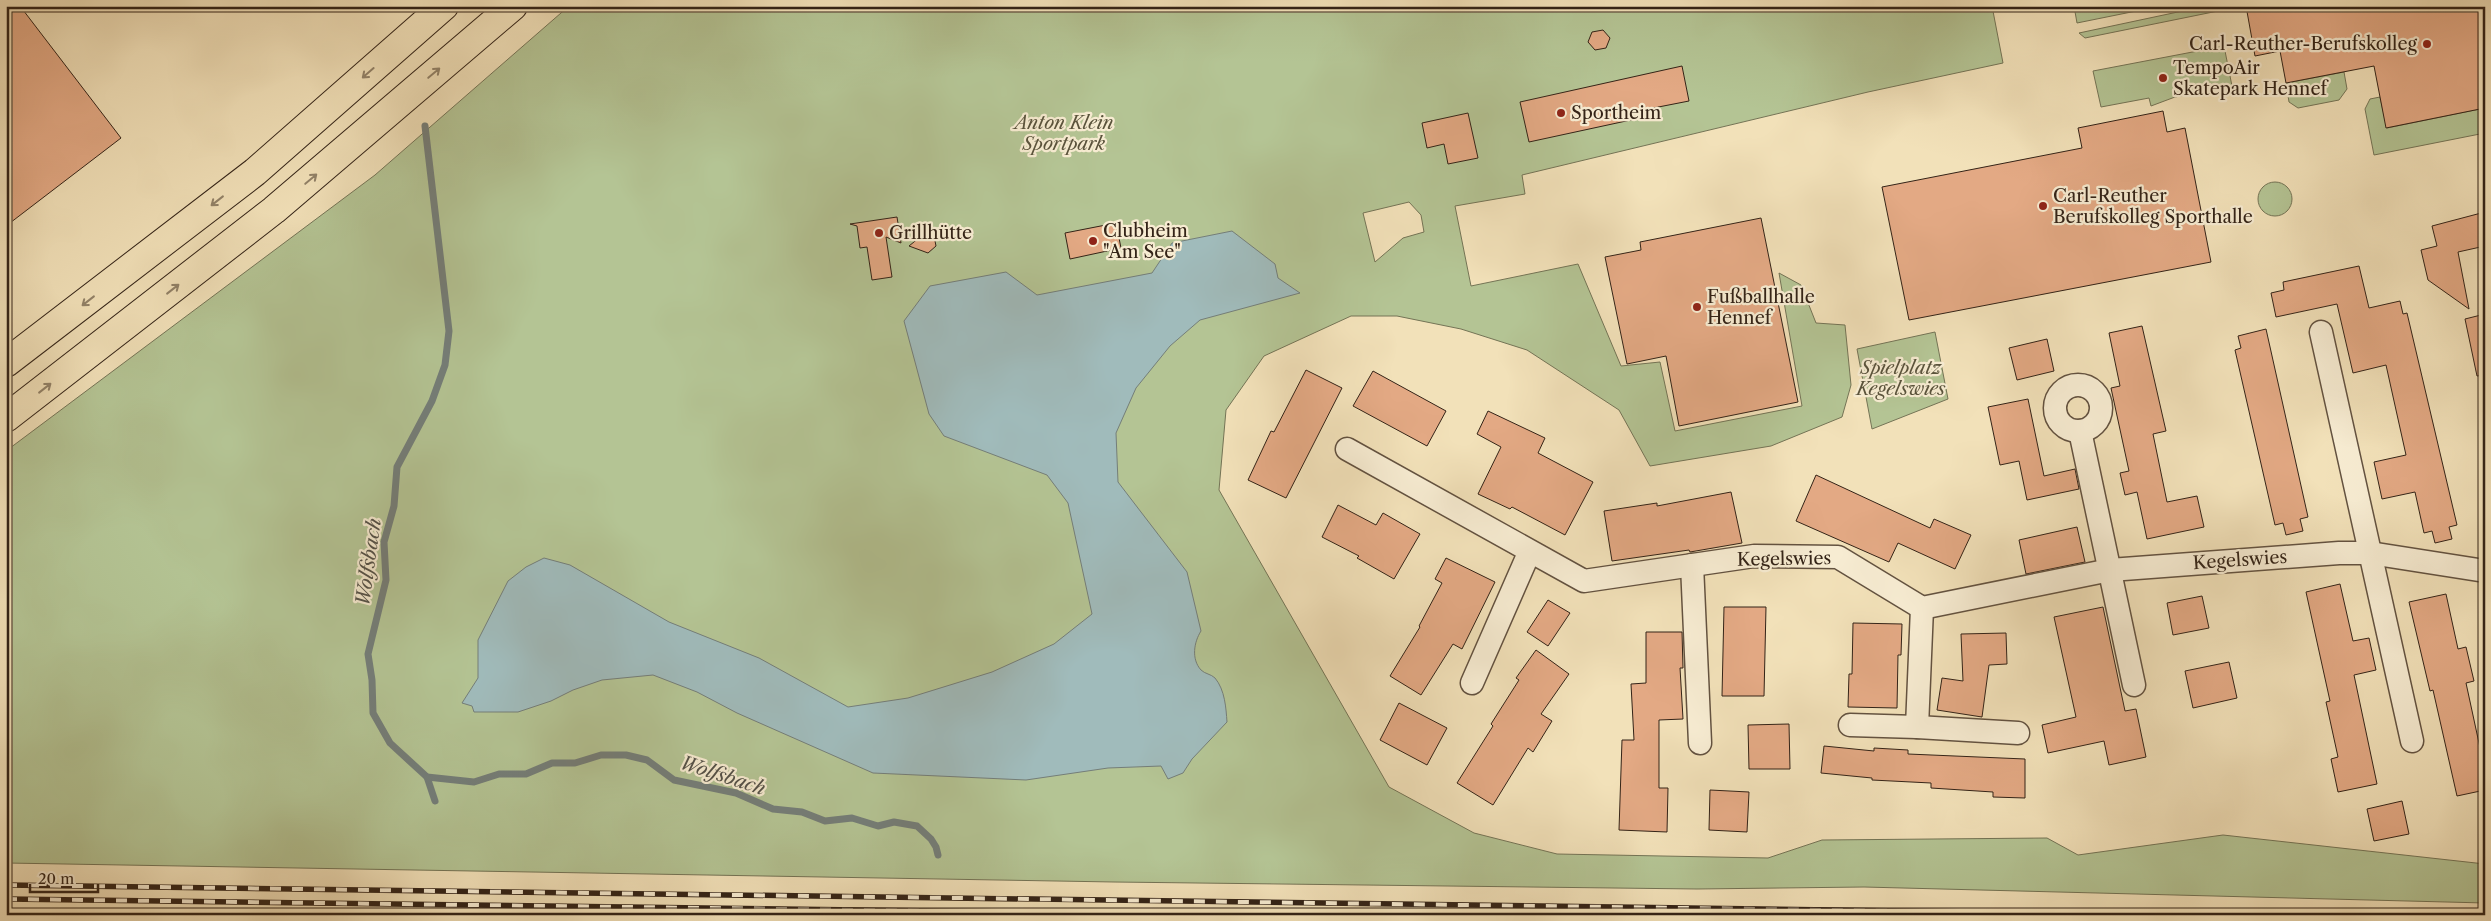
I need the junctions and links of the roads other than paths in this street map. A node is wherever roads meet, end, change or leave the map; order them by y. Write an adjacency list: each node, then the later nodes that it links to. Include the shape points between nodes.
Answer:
1 (444, 6): 4 (highway, one-way to 4, via 255,172)
2 (513, 6): 5 (highway, one-way to 2, via 274,210)
3 (2321, 332): 9 (street)
4 (6, 364)
5 (6, 418)
6 (2080, 431): 6 (street, via 2065,427 2056,415 2055,407 2060,393 2074,379 2094,391 2101,404 2101,412 2094,425); 11 (street)
7 (1347, 449): 8 (street, Kegelswies)
8 (1529, 553): 10 (street, Kegelswies, via 1584,581); 14 (street)
9 (2370, 553): 11 (street, Kegelswies, via 2339,552); 12 (street, Kegelswies); 19 (street)
10 (1692, 565): 13 (street, Kegelswies, via 1754,556 1838,558); 20 (street)
11 (2110, 570): 13 (street, Kegelswies); 15 (street)
12 (2485, 571)
13 (1922, 608): 17 (street)
14 (1472, 683)
15 (2134, 685)
16 (1850, 725): 17 (street)
17 (1917, 726): 18 (street)
18 (2018, 733)
19 (2412, 741)
20 (1700, 743)

